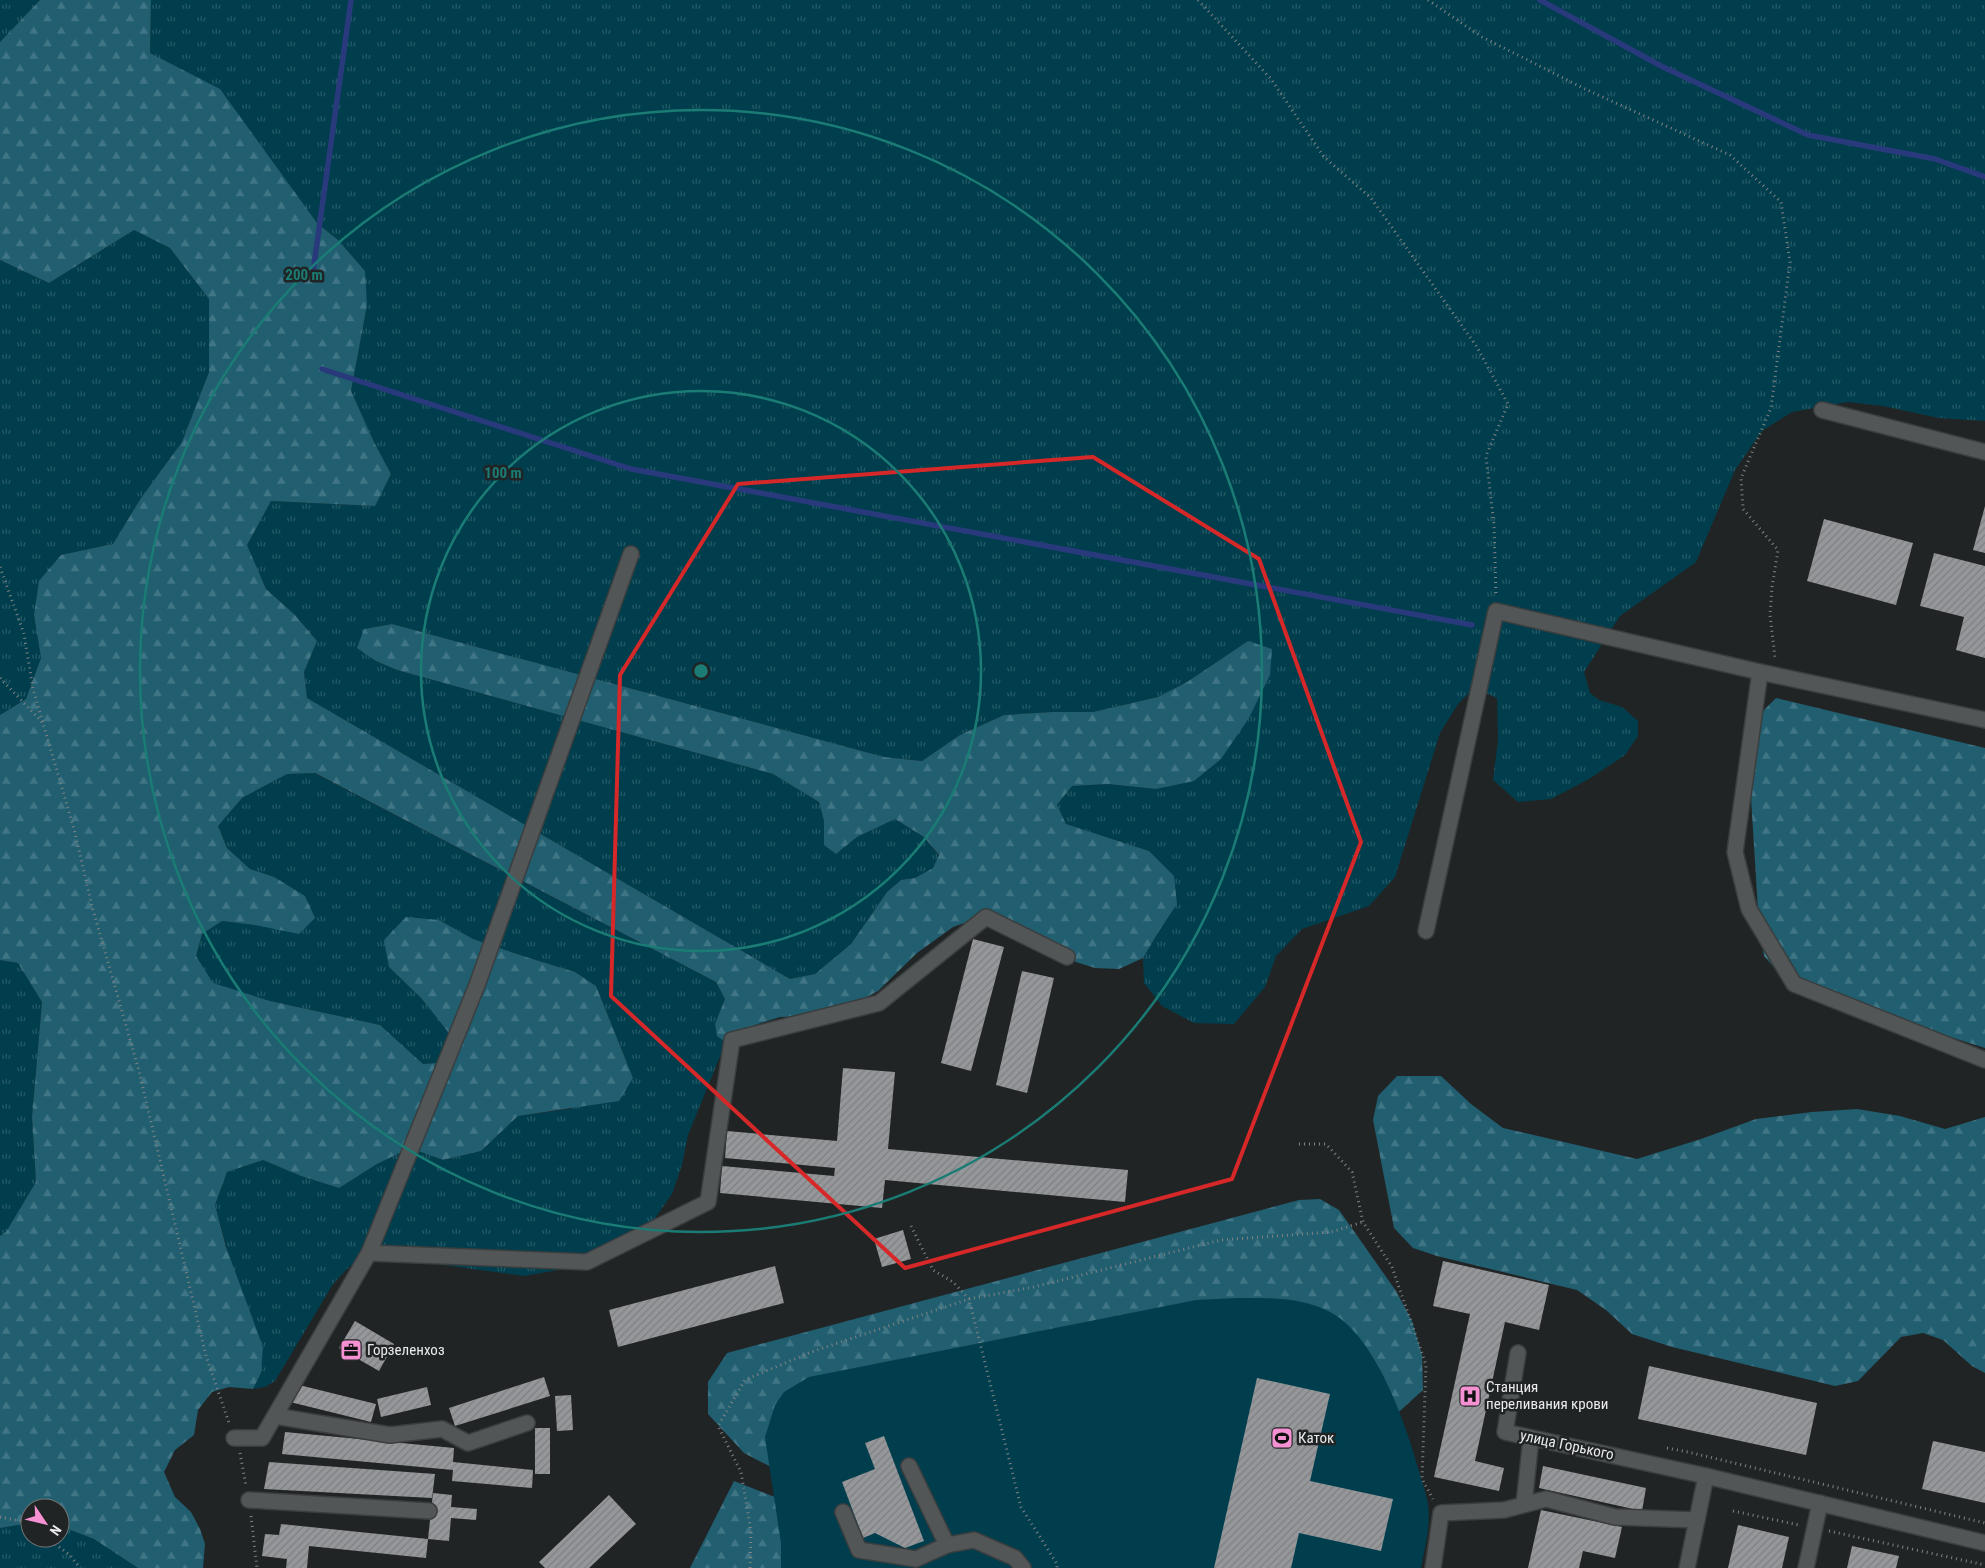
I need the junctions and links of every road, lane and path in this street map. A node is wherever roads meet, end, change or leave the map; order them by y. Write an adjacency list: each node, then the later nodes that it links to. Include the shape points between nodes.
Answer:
1 (1198, 0): 7 (path, via 1271,79 1324,157 1371,198 1477,347 1508,404 1486,456 1494,524)
2 (1428, 0): 9 (path, via 1482,37 1585,89 1730,154 1781,202 1790,262 1771,408 1741,478 1743,509 1778,550 1770,615)
3 (1822, 410): 4 (street)
4 (1985, 452)
5 (630, 554): 19 (street, via 477,985)
6 (0, 567): 12 (path, via 24,634)
7 (1496, 611): 8 (street); 13 (street)
8 (1760, 672): 9 (street); 15 (street, via 1734,852 1750,909 1794,984)
9 (1777, 676): 11 (street)
10 (0, 678): 12 (path)
11 (1985, 720)
12 (43, 723): 24 (path, via 139,1071 206,1356)
13 (1426, 931)
14 (1067, 956): 19 (street, via 986,918 879,1003 732,1040 708,1202 587,1262)
15 (1985, 1060)
16 (1299, 1144): 17 (path, via 1326,1144 1352,1172)
17 (1363, 1222): 20 (path, via 1330,1232 1221,1240 1034,1287); 35 (path, via 1392,1267 1426,1365 1422,1479)
18 (910, 1226): 20 (path, via 933,1270 953,1282)
19 (369, 1252): 22 (street)
20 (969, 1299): 47 (path, via 812,1352 745,1380 718,1426 741,1472 751,1531); 49 (path, via 1021,1507)
21 (1518, 1353): 25 (street, улица Горького, via 1504,1432)
22 (275, 1416): 23 (street, via 390,1435 442,1429 468,1443); 24 (street, via 262,1438)
23 (527, 1423)
24 (234, 1438): 29 (path)
25 (1531, 1438): 28 (street, улица Горького); 31 (street)
26 (1659, 1447): 39 (path)
27 (909, 1466): 42 (street)
28 (1706, 1476): 30 (street, улица Горького); 37 (street)
29 (249, 1500): 32 (street); 46 (path)
30 (1820, 1503): 40 (street); 41 (street, улица Горького)
31 (1524, 1504): 35 (street, via 1504,1510); 37 (street, via 1546,1499 1615,1517)
32 (428, 1511)
33 (1733, 1511): 40 (path)
34 (843, 1512): 42 (street, via 859,1550 916,1559)
35 (1441, 1513): 50 (street)
36 (0, 1517): 38 (path)
37 (1697, 1520): 51 (street)
38 (20, 1521)
39 (1985, 1523)
40 (1814, 1528): 44 (path); 52 (street)
41 (1985, 1543)
42 (947, 1546): 48 (street, via 974,1540 1015,1558)
43 (61, 1548): 45 (path)
44 (1985, 1565)
45 (80, 1568)
46 (257, 1568)
47 (750, 1568)
48 (1023, 1568)
49 (1057, 1568)
50 (1433, 1568)
51 (1686, 1568)
52 (1806, 1568)

